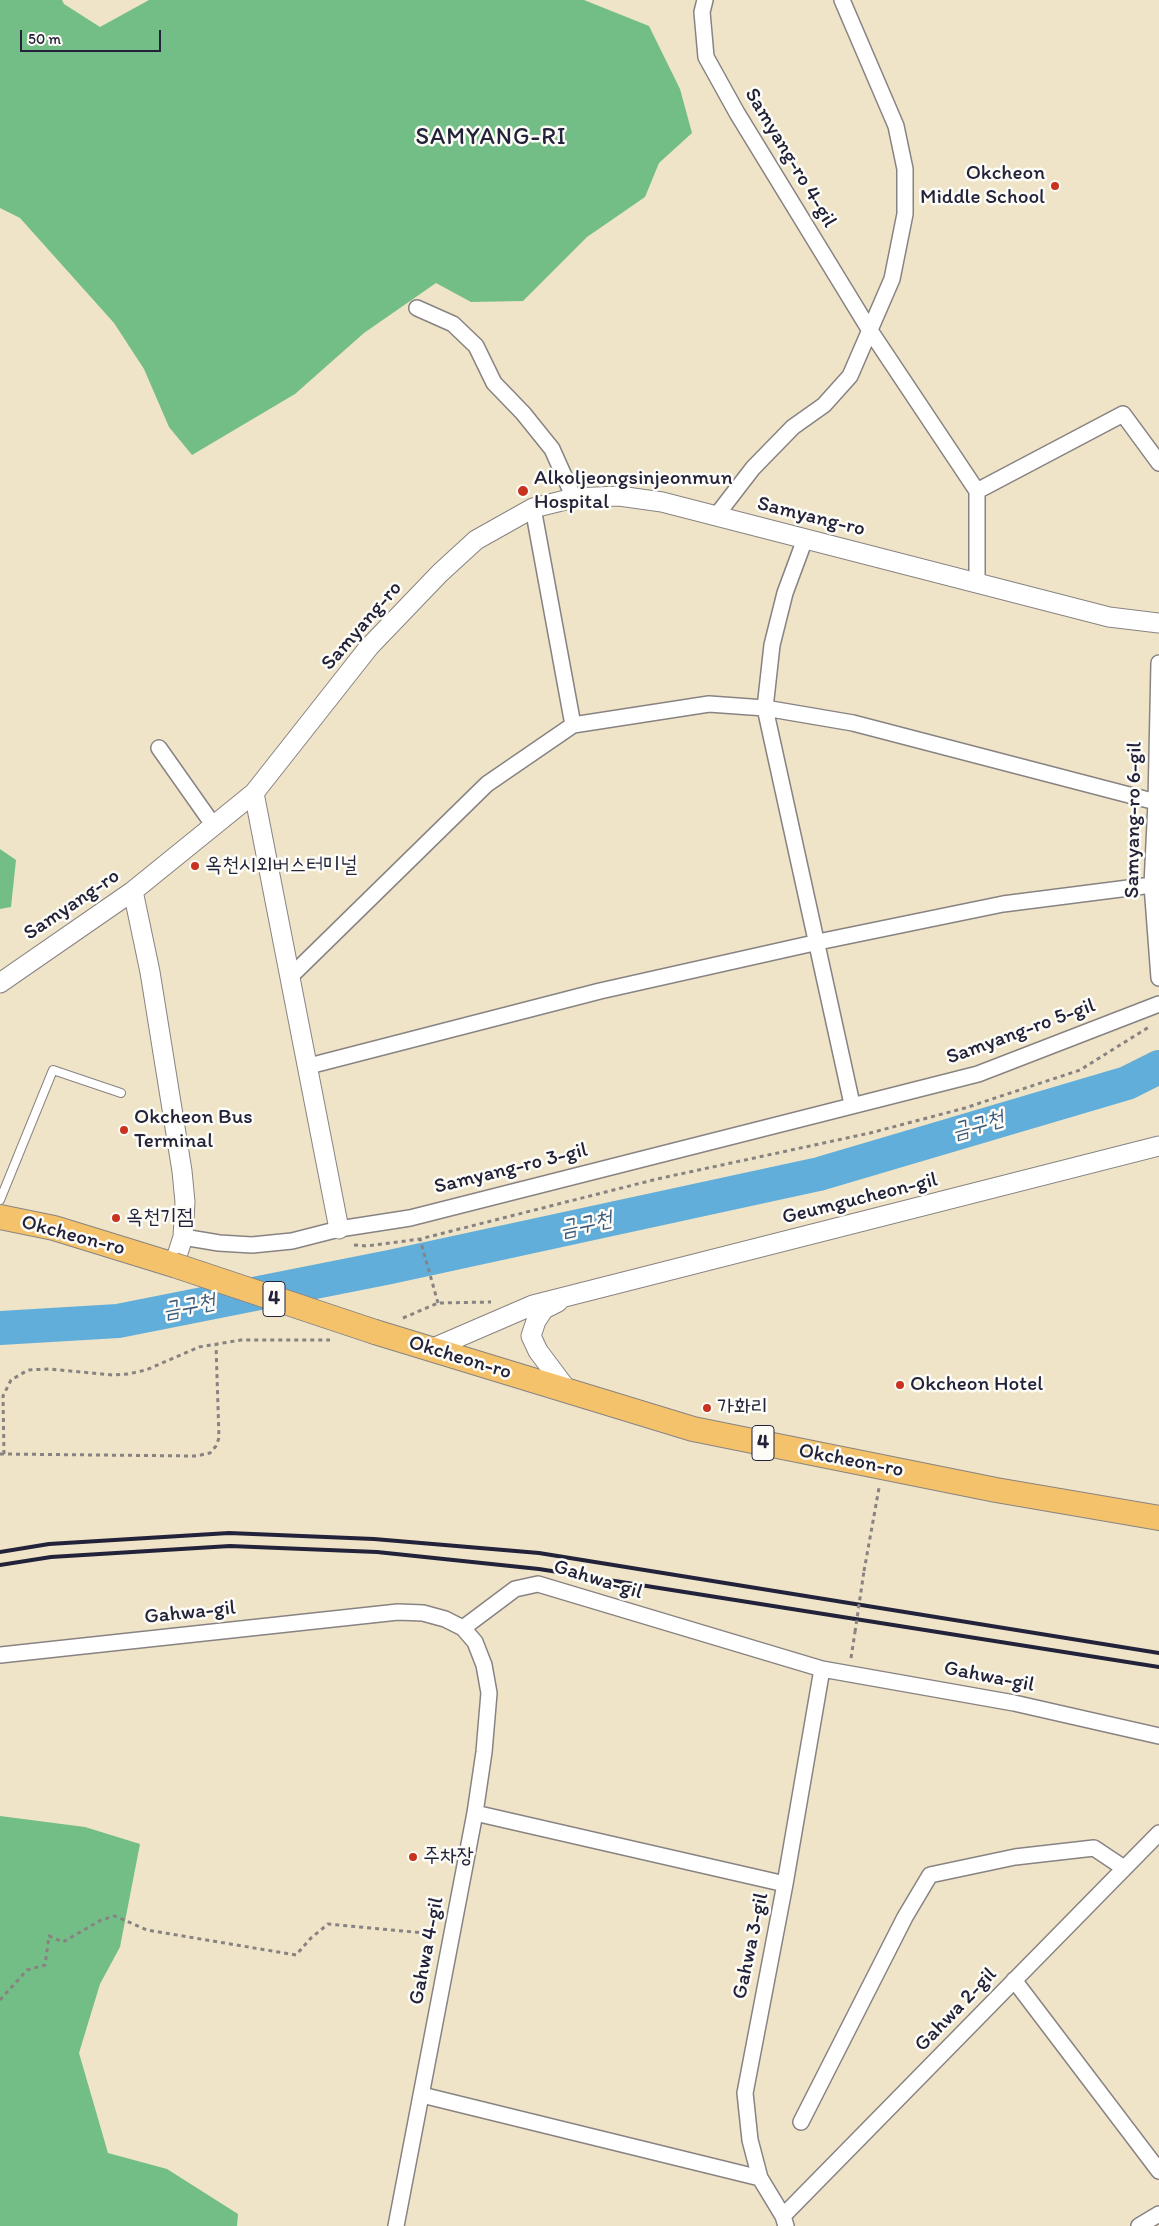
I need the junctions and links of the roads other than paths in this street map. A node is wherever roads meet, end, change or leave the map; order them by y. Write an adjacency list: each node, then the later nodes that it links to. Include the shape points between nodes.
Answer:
1 (705, 0): 4 (street, Samyang-ro 4-gil, via 702,12 706,57)
2 (842, 0): 4 (street, via 896,126 905,169 905,214 892,279)
3 (418, 308): 7 (street, via 453,324 476,346 494,383 552,449)
4 (869, 329): 6 (street); 9 (street, via 850,376 824,405 793,427 753,468)
5 (1159, 462): 6 (street, via 1124,414)
6 (977, 491): 11 (street)
7 (574, 498): 8 (street, Samyang-ro); 9 (street, Samyang-ro, via 619,496 662,502)
8 (533, 508): 15 (street); 17 (street, Samyang-ro, via 476,540 440,573 369,647)
9 (716, 516): 10 (street, Samyang-ro)
10 (805, 539): 11 (street, Samyang-ro); 14 (street, via 785,593 772,645)
11 (976, 583): 12 (street, Samyang-ro, via 1109,617)
12 (1159, 623)
13 (1159, 663): 18 (street, Samyang-ro 6-gil)
14 (765, 708): 15 (street, via 709,704); 18 (street, via 853,723); 22 (street)
15 (573, 726): 23 (street, via 487,784)
16 (159, 748): 19 (street)
17 (254, 793): 19 (street, Samyang-ro); 23 (street)
18 (1156, 802): 20 (street, Samyang-ro 6-gil)
19 (214, 826): 21 (street, Samyang-ro)
20 (1152, 885): 22 (street, via 1003,904); 24 (street, Samyang-ro 6-gil)
21 (133, 891): 25 (street, Samyang-ro); 34 (street, via 150,972 182,1171 185,1202)
22 (817, 942): 27 (street, via 600,991); 29 (street)
23 (291, 976): 27 (street)
24 (1159, 978)
25 (0, 982)
26 (1159, 1004): 29 (street, Samyang-ro 5-gil, via 978,1074)
27 (309, 1066): 33 (street)
28 (121, 1093): 31 (lane, via 54,1070)
29 (852, 1104): 33 (street, Samyang-ro 3-gil, via 410,1218)
30 (1159, 1146): 36 (street, Geumgucheon-gil)
31 (0, 1200)
32 (0, 1217): 35 (main road, Okcheon-ro / 4, via 54,1228)
33 (339, 1229): 34 (street, Samyang-ro 3-gil, via 292,1241 252,1245)
34 (183, 1237): 35 (street)
35 (174, 1266): 37 (main road, Okcheon-ro / 4, bridge)
36 (572, 1294): 37 (street, via 524,1307); 38 (street, via 544,1309 531,1336)
37 (431, 1349): 38 (main road, Okcheon-ro / 4)
38 (568, 1392): 39 (main road, Okcheon-ro / 4, via 693,1428 996,1490)
39 (1159, 1518)
40 (463, 1628): 41 (street, Gahwa-gil, via 423,1613 398,1612); 42 (street, Gahwa-gil, via 515,1589 538,1584); 44 (street, Gahwa 4-gil, via 474,1642 484,1665 489,1694)
41 (0, 1655)
42 (822, 1669): 43 (street, Gahwa-gil, via 1014,1703); 47 (street, Gahwa 3-gil)
43 (1159, 1736)
44 (475, 1812): 47 (street); 49 (street, Gahwa 4-gil)
45 (1159, 1833): 46 (street, Gahwa 2-gil)
46 (1124, 1868): 48 (street, Gahwa 2-gil); 50 (street, via 1094,1848 1015,1857 930,1875 905,1917)
47 (785, 1884): 52 (street, Gahwa 3-gil, via 745,2093 750,2140)
48 (1014, 1980): 51 (street); 54 (street, Gahwa 2-gil)
49 (422, 2095): 52 (street); 55 (street, Gahwa 4-gil)
50 (801, 2122)
51 (1159, 2171)
52 (760, 2178): 54 (street, Gahwa 3-gil)
53 (1159, 2214): 56 (street)
54 (784, 2221)
55 (396, 2226)
56 (1139, 2226)

